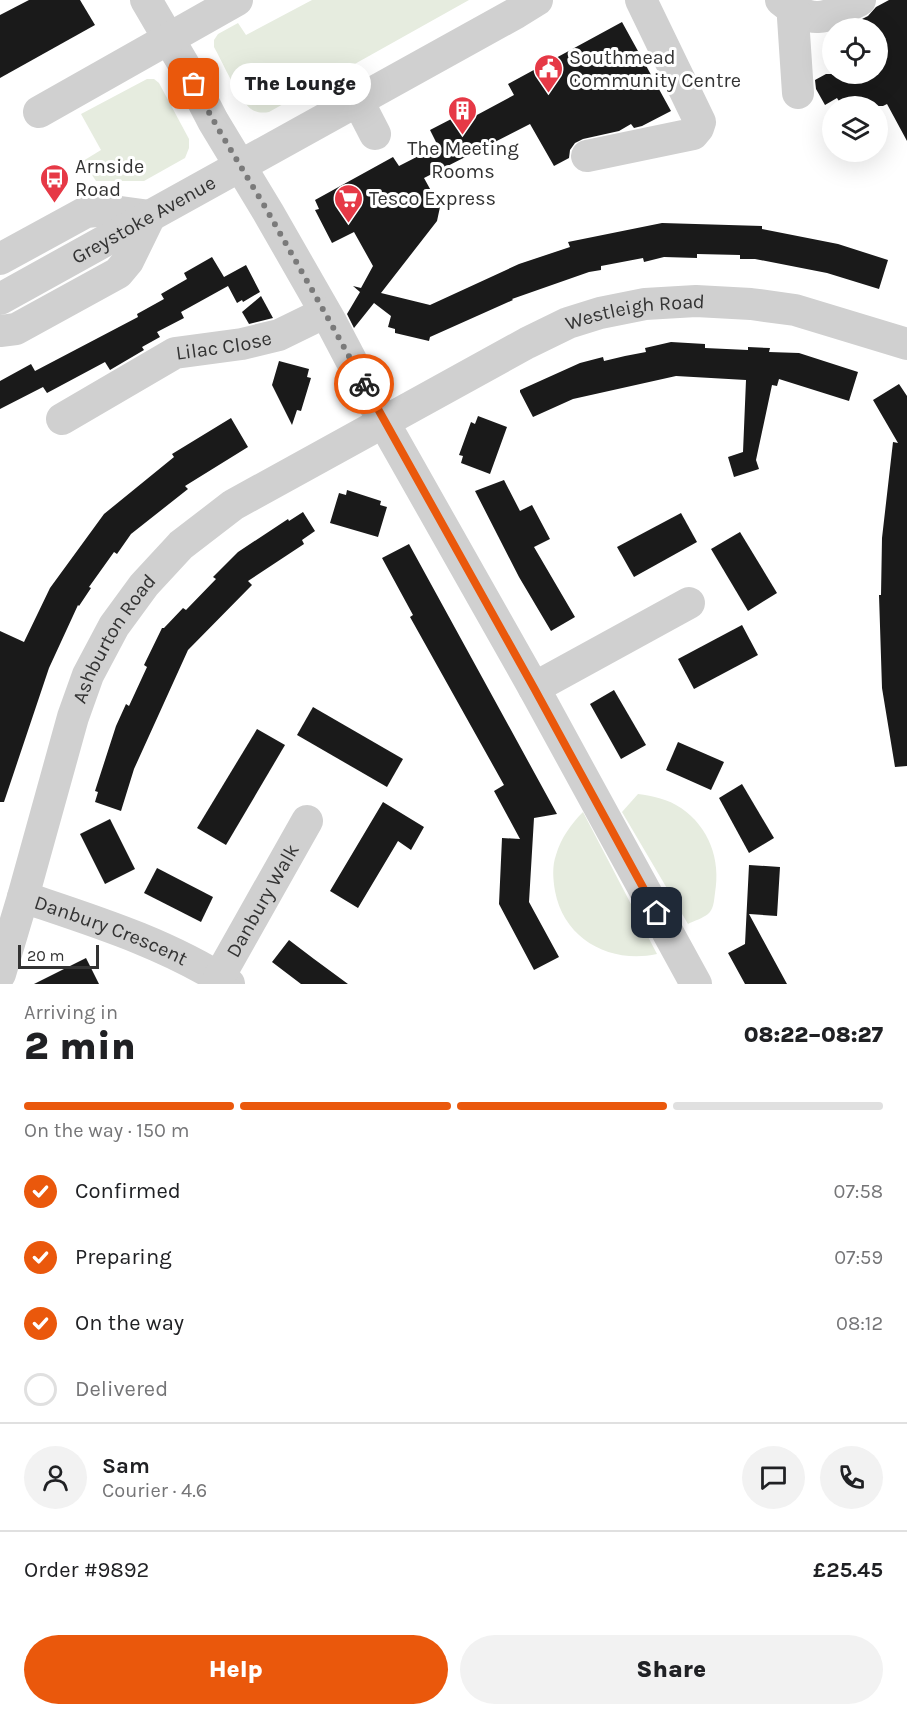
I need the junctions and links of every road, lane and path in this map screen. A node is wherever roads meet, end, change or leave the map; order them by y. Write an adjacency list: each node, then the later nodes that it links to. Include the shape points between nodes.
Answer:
1 (146, 0): 7 (street)
2 (237, 0): 7 (street)
3 (641, 0): 12 (street, via 700,122 698,128 693,134)
4 (860, 0): 6 (street, via 820,18)
5 (521, 4): 9 (street, Greystoke Avenue)
6 (788, 6): 8 (street, via 793,18)
7 (169, 39): 10 (street); 13 (street)
8 (798, 93)
9 (358, 101): 11 (street); 13 (street, Greystoke Avenue)
10 (39, 112)
11 (375, 134)
12 (587, 156)
13 (240, 166): 14 (street, Greystoke Avenue); 17 (street)
14 (150, 216): 15 (street, via 106,210 86,212); 16 (street, Greystoke Avenue); 18 (street, via 118,273 16,329)
15 (0, 259)
16 (0, 299)
17 (335, 316): 20 (street, Lilac Close, via 242,344 176,353); 21 (street)
18 (0, 331)
19 (907, 344): 21 (street, Westleigh Road, via 795,310 696,301 645,304 568,323)
20 (62, 419)
21 (383, 420): 23 (street); 25 (street, Ashburton Road, via 233,505 181,545 144,585 114,626 88,675)
22 (689, 603): 23 (street)
23 (534, 688): 28 (street)
24 (307, 821): 27 (street, Danbury Walk)
25 (23, 897): 26 (street, Ashburton Road); 27 (street, Danbury Crescent, via 154,944)
26 (0, 974)
27 (224, 981)
28 (696, 984)

